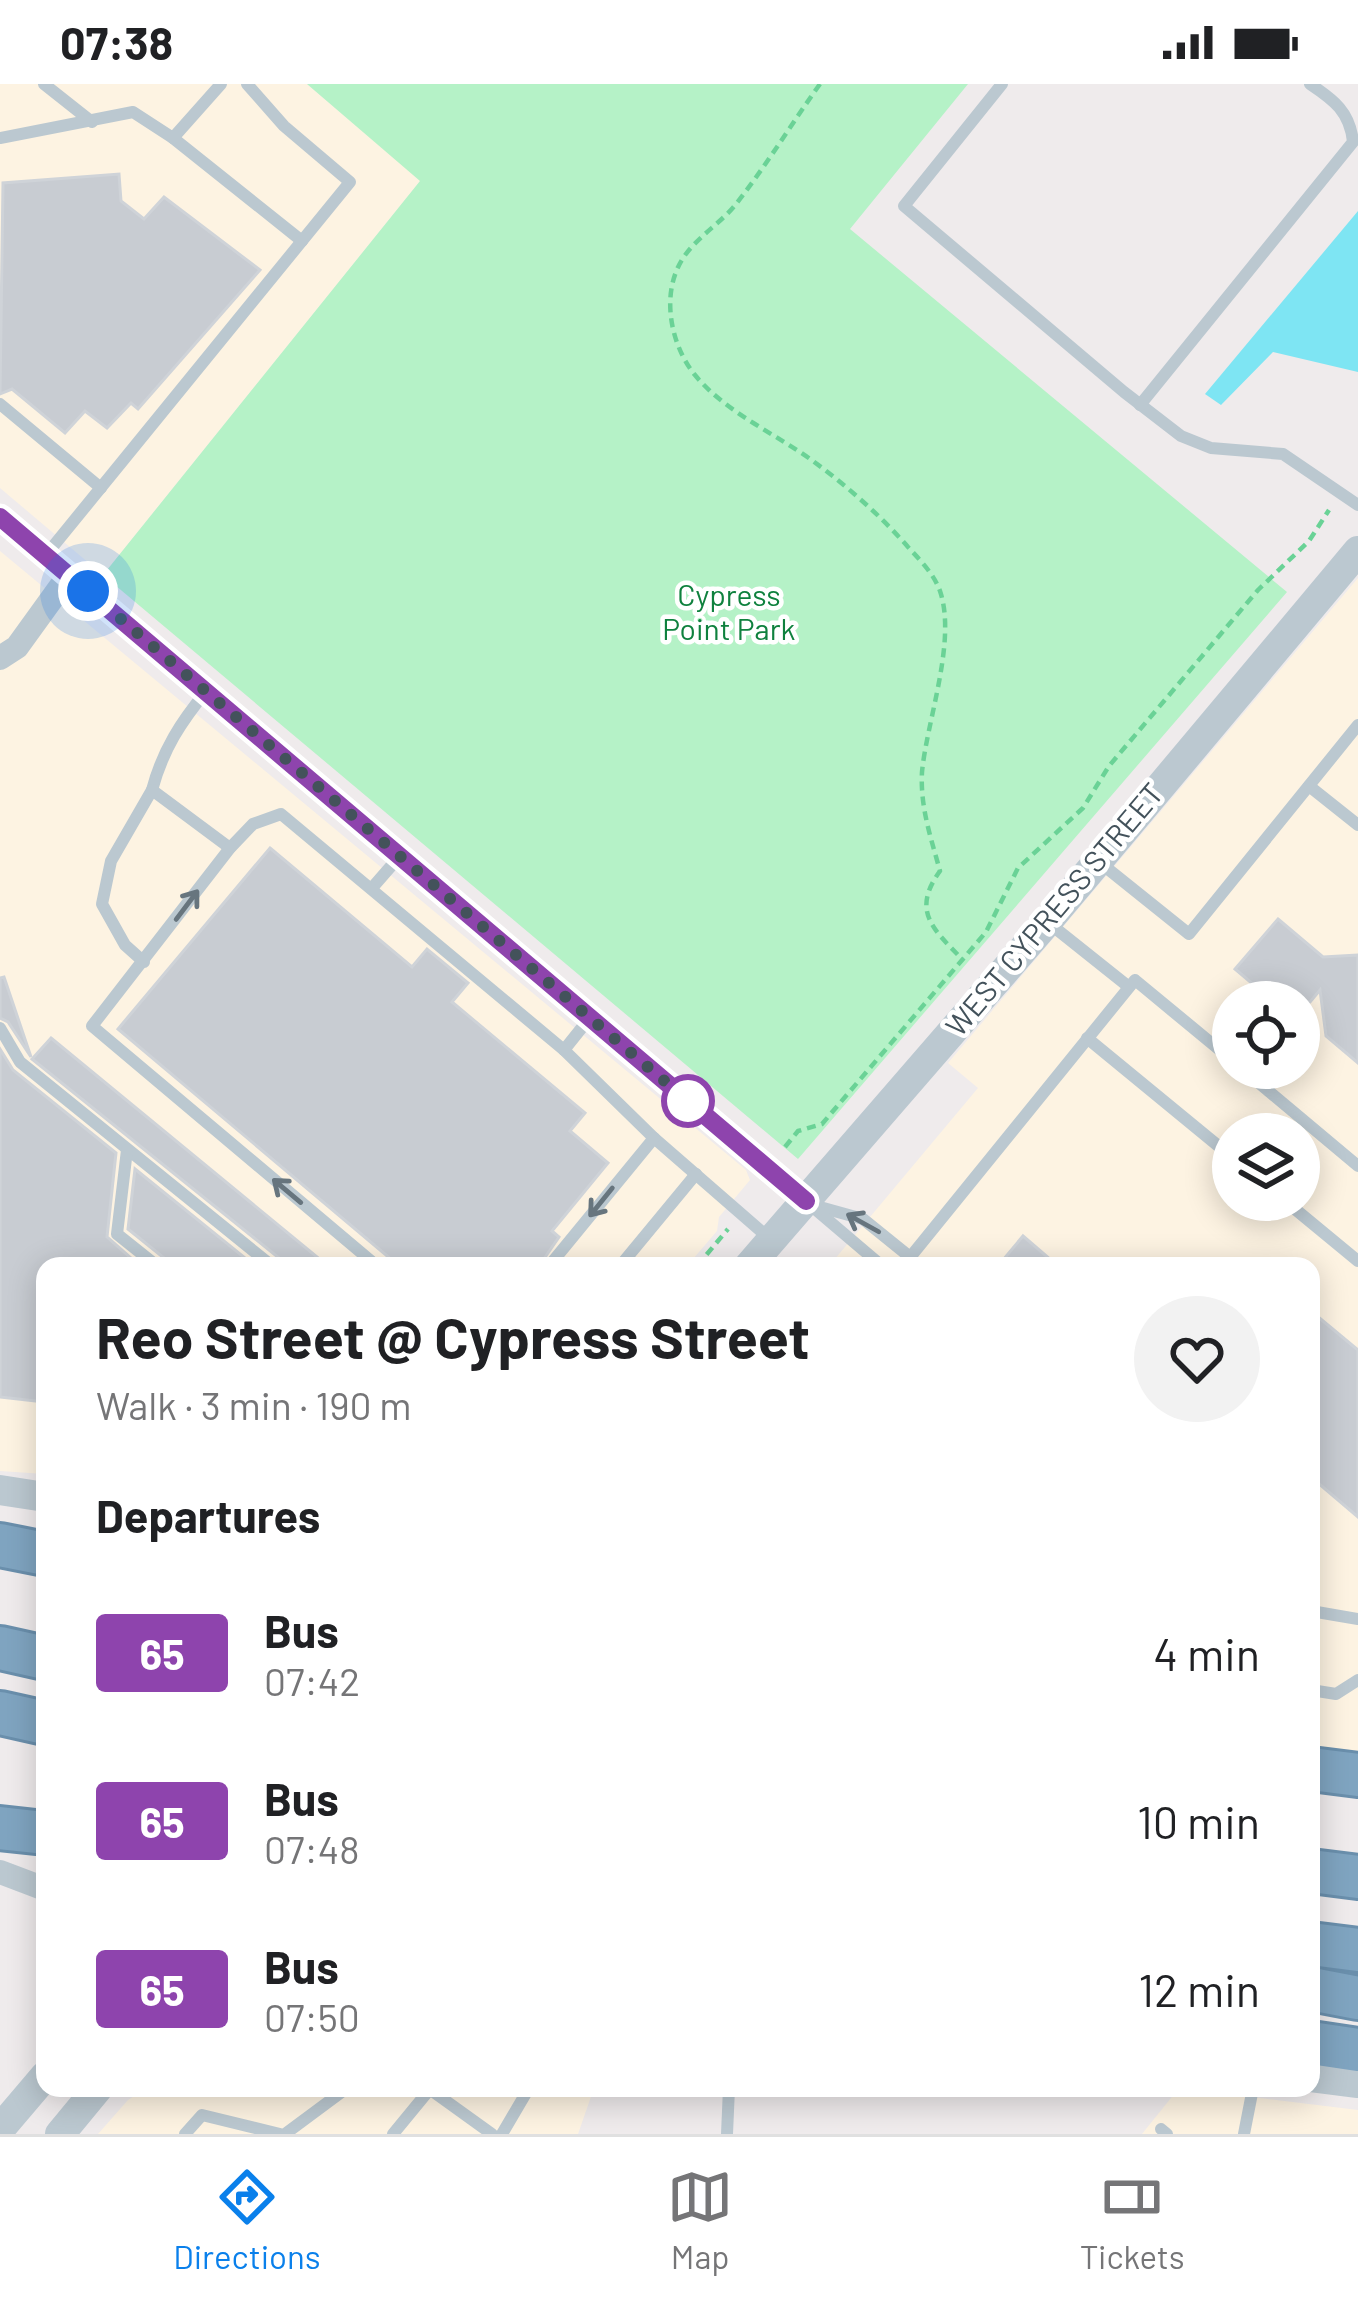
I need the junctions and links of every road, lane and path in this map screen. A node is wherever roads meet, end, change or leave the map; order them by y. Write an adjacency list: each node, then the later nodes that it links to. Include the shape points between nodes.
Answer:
1 (44, 84): 7 (lane)
2 (221, 84): 9 (lane)
3 (247, 84): 10 (lane, via 350,182)
4 (820, 84): 31 (path, via 732,209 677,267 670,319 696,377 883,517 940,590 943,645 922,773 923,812 940,871 926,890 925,910)
5 (1002, 84): 12 (lane, via 904,206)
6 (1310, 84): 12 (lane, via 1351,122 1353,142)
7 (92, 122): 8 (lane); 9 (lane, via 133,112)
8 (0, 138)
9 (173, 138): 10 (lane)
10 (302, 241): 13 (lane)
11 (0, 404): 13 (lane)
12 (1140, 405): 14 (lane, via 1211,448 1283,454)
13 (101, 488): 18 (lane)
14 (1358, 505)
15 (1326, 514): 31 (path, via 1109,766 1083,808 1018,868 986,932)
16 (0, 517): 18 (street)
17 (1358, 551): 28 (street, WEST CYPRESS STREET)
18 (46, 555): 19 (street)
19 (69, 575): 20 (street, via 17,647); 21 (street)
20 (0, 658)
21 (207, 690): 24 (lane, via 176,728); 27 (street)
22 (1358, 724): 23 (lane)
23 (1309, 786): 25 (lane); 28 (lane, via 1189,934)
24 (152, 790): 26 (lane); 32 (lane, via 111,861 102,904 124,946)
25 (1358, 825)
26 (230, 848): 29 (lane, via 253,824 281,814); 32 (lane, one-way to 26)
27 (399, 856): 29 (lane); 34 (street)
28 (1097, 860): 30 (street, WEST CYPRESS STREET)
29 (372, 888): 38 (lane)
30 (1047, 922): 33 (lane); 46 (street, WEST CYPRESS STREET)
31 (962, 959): 40 (path, via 822,1124)
32 (144, 962): 52 (lane, one-way to 32, via 92,1027)
33 (1129, 987): 36 (lane); 37 (lane, via 1135,980)
34 (589, 1020): 38 (lane); 46 (street)
35 (0, 1028): 43 (lane, via 20,1062)
36 (1088, 1039): 42 (lane); 59 (lane)
37 (1212, 1044)
38 (564, 1050): 41 (lane)
39 (1266, 1089): 44 (lane)
40 (797, 1131)
41 (654, 1138): 45 (lane); 53 (lane, one-way to 53)
42 (1212, 1141)
43 (127, 1150): 50 (lane, via 117,1234); 51 (lane)
44 (1358, 1166)
45 (696, 1174): 49 (lane); 54 (lane)
46 (807, 1202): 49 (street, WEST CYPRESS STREET); 57 (lane); 58 (lane, one-way to 46, via 863,1219)
47 (1309, 1221): 60 (lane)
48 (731, 1226): 55 (path)
49 (770, 1240): 56 (street, WEST CYPRESS STREET)
50 (146, 1257)
51 (261, 1257)
52 (366, 1257)
53 (556, 1257)
54 (627, 1257)
55 (705, 1257)
56 (756, 1257)
57 (871, 1257)
58 (901, 1257)
59 (910, 1257)
60 (1358, 1261)
61 (0, 1490): 62 (street)
62 (36, 1496)
63 (0, 1545): 64 (highway)
64 (36, 1553)
65 (1320, 1613): 66 (lane)
66 (1358, 1619)
67 (0, 1648): 68 (highway)
68 (36, 1656)
69 (1358, 1680): 70 (lane, via 1336,1694)
70 (1320, 1691)
71 (0, 1713): 72 (highway)
72 (36, 1721)
73 (1320, 1770): 74 (highway)
74 (1358, 1775)
75 (0, 1828): 76 (highway)
76 (36, 1832)
77 (0, 1872): 80 (street)
78 (1320, 1872): 79 (highway)
79 (1358, 1877)
80 (36, 1886)
81 (1320, 1945): 82 (highway)
82 (1358, 1950)
83 (1320, 1991): 84 (highway)
84 (1358, 1998)
85 (1320, 2044): 86 (highway)
86 (1358, 2050)
87 (1320, 2078): 88 (street)
88 (1358, 2083)
89 (36, 2087): 97 (street)
90 (91, 2097): 98 (street)
91 (334, 2097): 100 (lane)
92 (423, 2097): 101 (lane)
93 (440, 2097): 102 (lane)
94 (524, 2097): 103 (lane)
95 (729, 2097): 104 (lane)
96 (1251, 2097): 105 (lane)
97 (0, 2129)
98 (60, 2134)
99 (185, 2134): 100 (lane, via 202,2115)
100 (282, 2134)
101 (393, 2134)
102 (492, 2134)
103 (502, 2134)
104 (727, 2134)
105 (1244, 2134)

